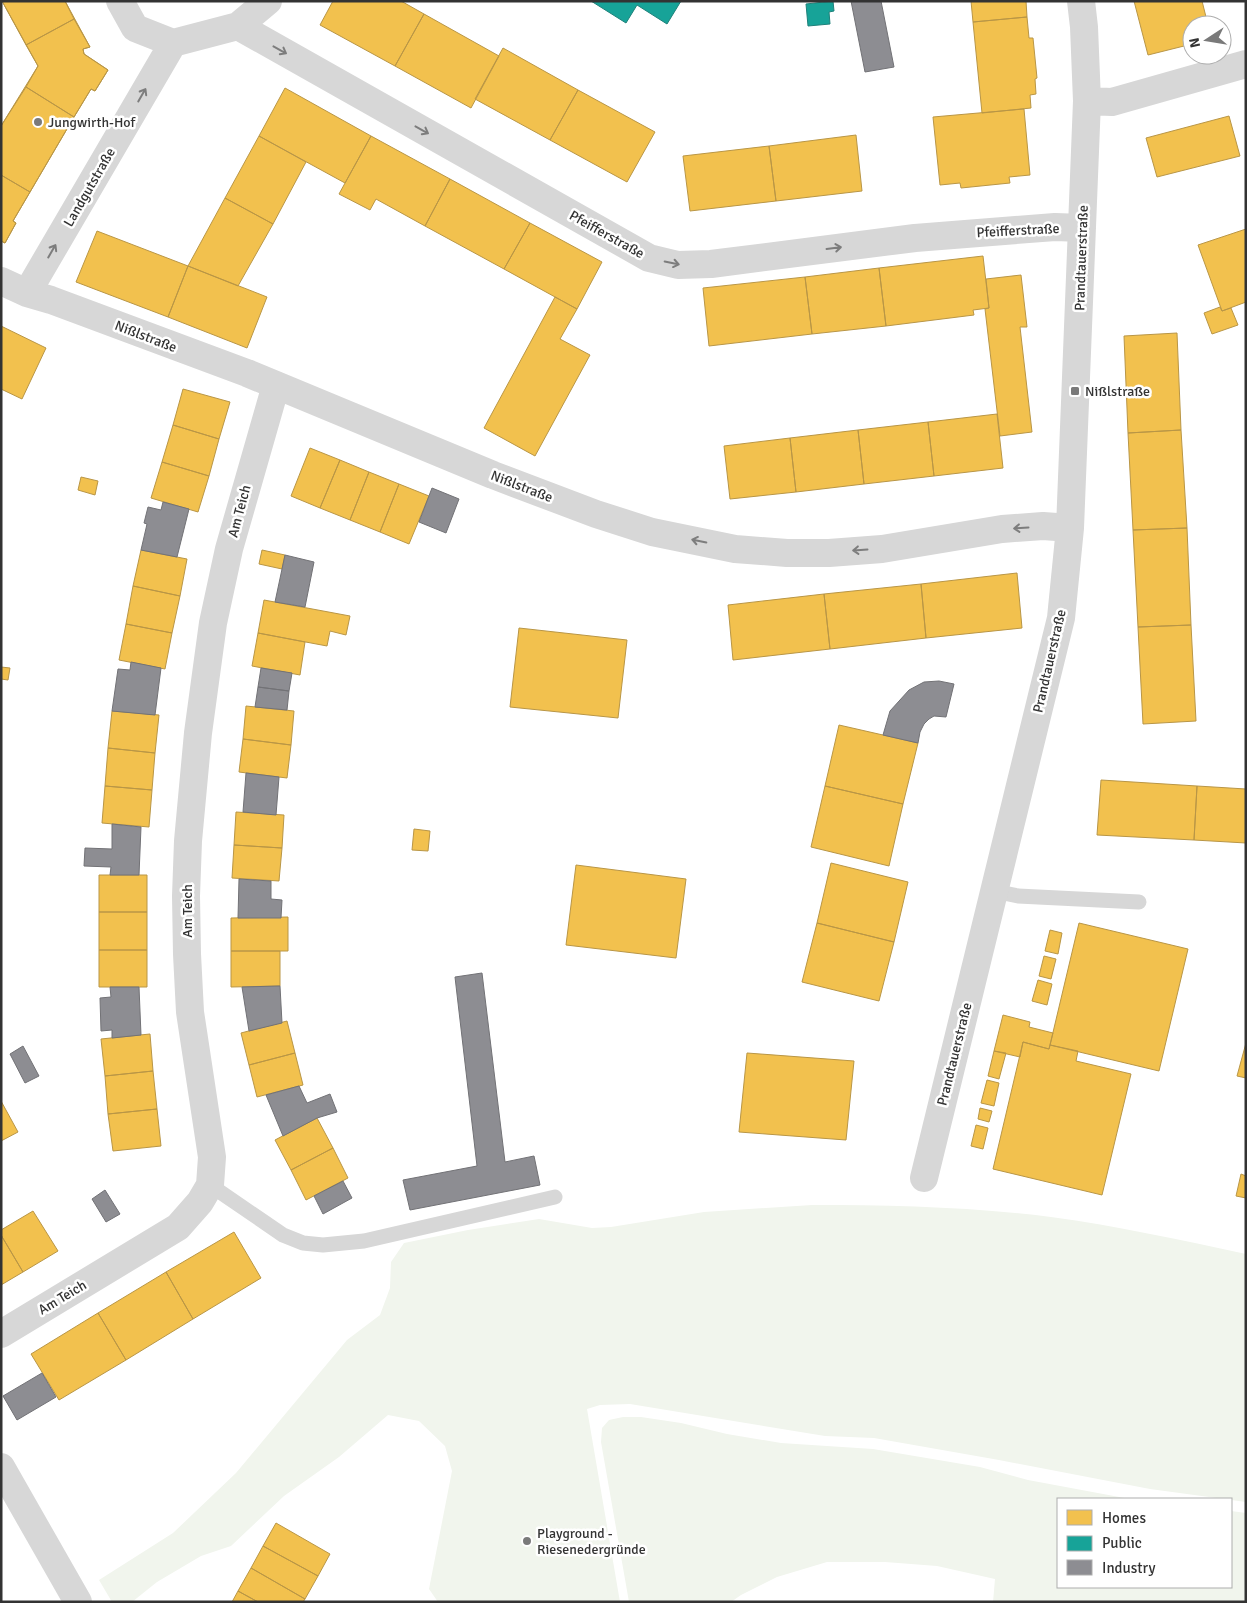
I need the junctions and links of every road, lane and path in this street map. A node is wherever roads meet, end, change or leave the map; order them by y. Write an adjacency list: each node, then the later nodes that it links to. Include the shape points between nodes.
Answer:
1 (120, 1): 5 (street, via 135,28)
2 (268, 1): 4 (street)
3 (1081, 1): 7 (street, Prandtauerstraße)
4 (238, 26): 5 (street); 8 (street, Pfeifferstraße, one-way to 8, via 648,258 678,265 711,264 915,238 1055,227)
5 (173, 43): 10 (street, Landgutstraße, one-way to 5)
6 (1246, 64): 7 (street, via 1112,102)
7 (1087, 101): 8 (street, Prandtauerstraße)
8 (1082, 228): 12 (street, Prandtauerstraße)
9 (1, 281): 10 (street, Nißlstraße)
10 (27, 293): 11 (street, Nißlstraße)
11 (276, 385): 12 (street, Nißlstraße, one-way to 11, via 1002,529 882,549 829,553 735,549 652,532 596,514); 16 (street, Am Teich, via 230,544 213,623 188,841 186,896 190,1012 212,1157)
12 (1070, 528): 13 (street, Prandtauerstraße, via 1061,618)
13 (994, 891): 14 (lane, via 1018,896); 15 (street, Prandtauerstraße)
14 (1139, 902)
15 (924, 1178)
16 (210, 1184): 17 (lane, via 283,1235 302,1243 324,1245 364,1241); 18 (street, Am Teich, via 200,1202 178,1227)
17 (555, 1197)
18 (1, 1334)
19 (1, 1467): 20 (street)
20 (78, 1602)

